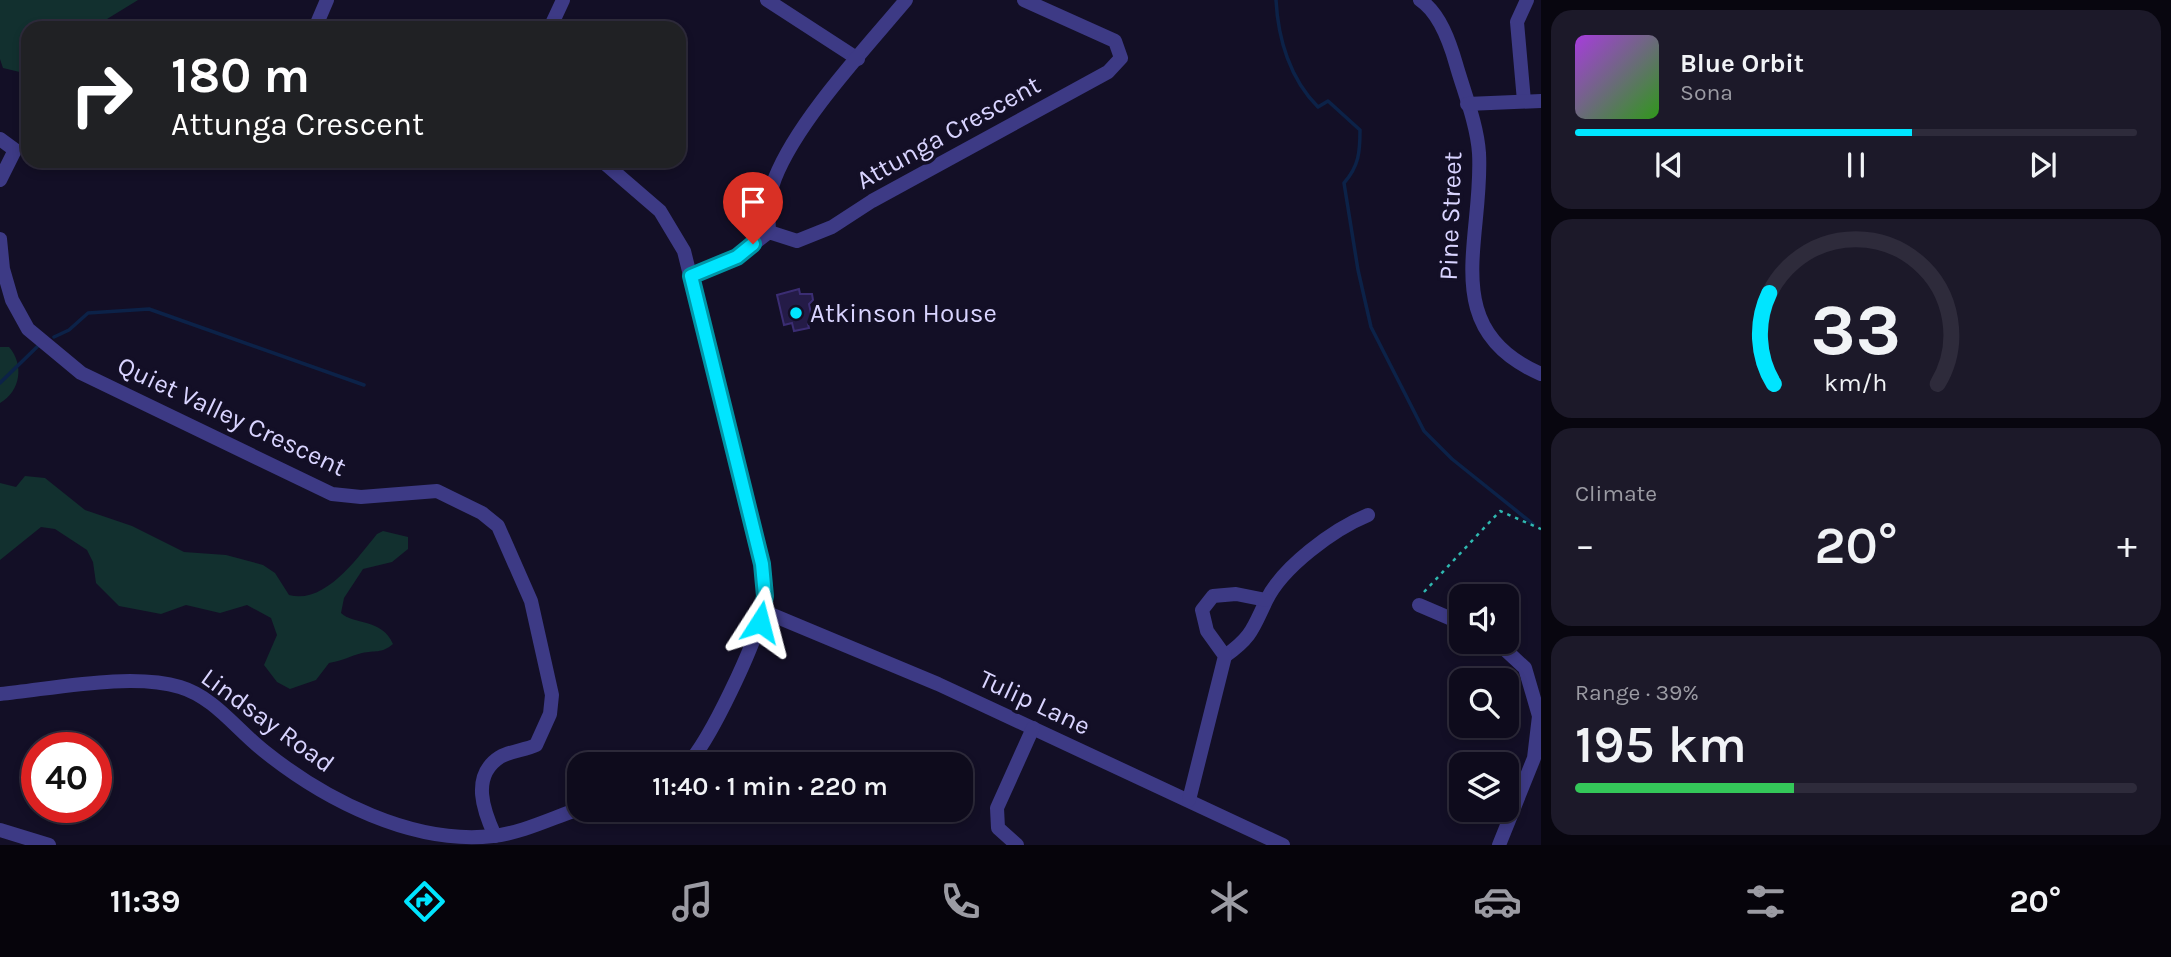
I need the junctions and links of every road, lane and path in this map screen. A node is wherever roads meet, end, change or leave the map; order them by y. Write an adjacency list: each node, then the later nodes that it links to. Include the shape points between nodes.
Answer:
1 (327, 0): 8 (street)
2 (563, 0): 9 (street)
3 (767, 0): 10 (street)
4 (906, 0): 10 (street)
5 (1024, 0): 19 (street, Attunga Crescent, via 1115,41 1121,58 1108,72 832,227 797,240)
6 (1420, 0): 13 (street, Pine Street, via 1450,41)
7 (1527, 0): 11 (street, via 1517,22)
8 (318, 21)
9 (553, 21)
10 (858, 59): 19 (street, via 791,144 774,181)
11 (1524, 101): 12 (street); 13 (street)
12 (1541, 101)
13 (1467, 104): 22 (street, Pine Street, via 1479,151 1471,291 1490,340 1516,363)
14 (0, 139): 15 (street)
15 (21, 151)
16 (21, 153): 18 (street)
17 (610, 168): 21 (street, via 665,217 679,239)
18 (0, 180)
19 (769, 232): 21 (street, via 737,257)
20 (0, 239): 37 (street, Quiet Valley Crescent, via 12,300 28,329 81,373 332,494 360,497 437,491 498,526 531,601 552,695 550,714 537,745 500,757 481,789 482,807)
21 (691, 276): 27 (street, via 762,564)
22 (1541, 374)
23 (1368, 515): 25 (street, via 1303,555)
24 (1541, 529): 26 (path, via 1500,511 1425,590)
25 (1266, 600): 30 (street, via 1248,637); 30 (street, via 1236,594 1213,596 1202,610 1208,631)
26 (1419, 605): 28 (street)
27 (763, 611): 32 (street, Tulip Lane); 33 (street, via 708,736)
28 (1449, 618)
29 (1510, 654): 42 (street, via 1525,668 1539,716 1534,758)
30 (1225, 656): 34 (street)
31 (0, 694): 37 (street, Lindsay Road, via 140,680 183,687 206,700 280,764 332,795 432,835)
32 (1033, 728): 34 (street, Tulip Lane); 40 (street, via 997,808 998,828)
33 (696, 752)
34 (1189, 800): 38 (street, Tulip Lane)
35 (567, 814): 37 (street, Lindsay Road)
36 (0, 830): 39 (street)
37 (500, 839)
38 (1257, 840): 41 (street, Tulip Lane)
39 (49, 845)
40 (1017, 845)
41 (1283, 845)
42 (1499, 845)

